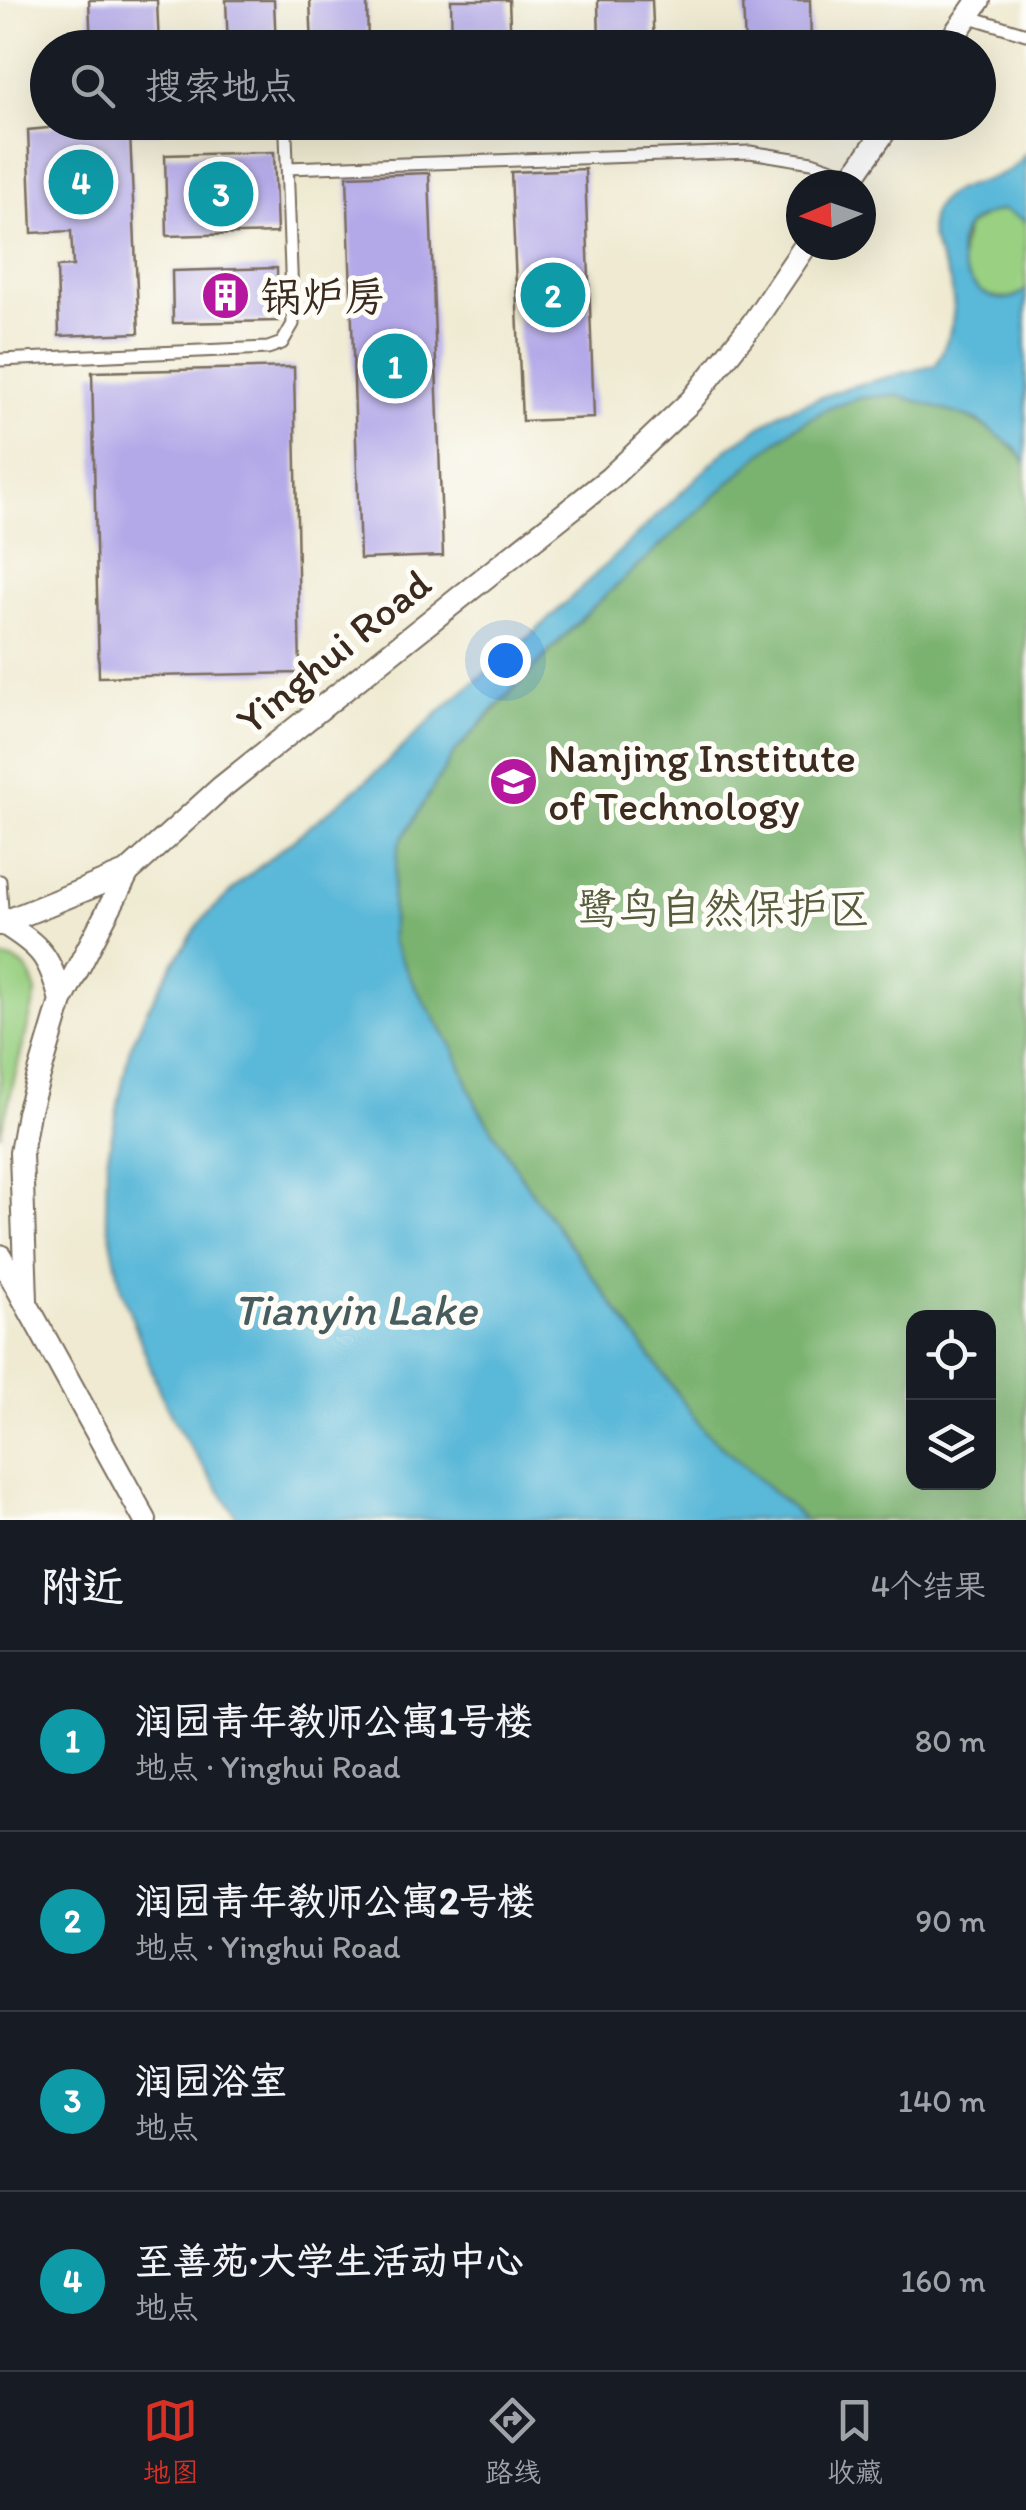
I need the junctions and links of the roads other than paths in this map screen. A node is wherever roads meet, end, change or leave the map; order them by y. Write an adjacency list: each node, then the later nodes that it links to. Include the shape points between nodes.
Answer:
1 (973, 8): 2 (street); 3 (lane)
2 (958, 30)
3 (1026, 34)
4 (286, 140): 6 (lane)
5 (878, 140): 8 (street)
6 (287, 168): 7 (lane, via 750,152); 10 (lane, via 293,324 282,343)
7 (828, 170)
8 (858, 170)
9 (796, 260): 11 (street, Yinghui Road, via 691,401 610,478 222,788)
10 (0, 360)
11 (128, 872): 13 (street, Yinghui Road); 14 (street)
12 (0, 881): 13 (lane)
13 (2, 924): 14 (street, via 37,944 52,966)
14 (61, 1001): 15 (street)
15 (11, 1158): 17 (street)
16 (0, 1256): 17 (street)
17 (26, 1300): 18 (street)
18 (145, 1520)

